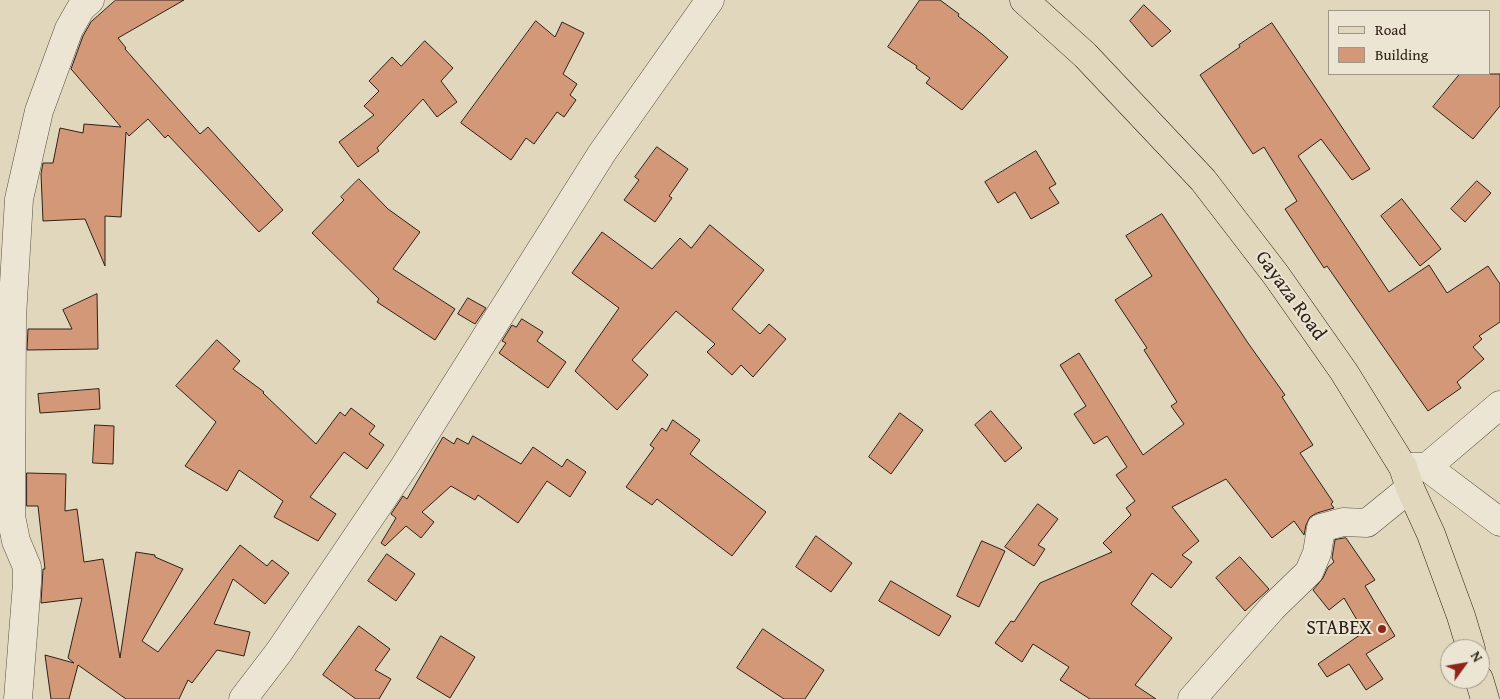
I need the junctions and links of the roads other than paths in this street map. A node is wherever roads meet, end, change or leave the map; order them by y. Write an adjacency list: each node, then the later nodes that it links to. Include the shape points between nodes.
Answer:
1 (90, 0): 8 (street, via 81,8 69,30 39,111 20,199 12,317 11,516 16,541 27,567 27,583)
2 (710, 0): 9 (street, via 602,153 404,467 279,652)
3 (1024, 0): 5 (main road, Gayaza Road, via 1085,55 1203,180 1276,275)
4 (1500, 405): 5 (street)
5 (1413, 474): 6 (street); 7 (main road, Gayaza Road); 10 (street, via 1367,523 1343,522 1321,528 1317,553 1309,572 1273,607)
6 (1500, 522)
7 (1468, 639)
8 (18, 699)
9 (242, 699)
10 (1192, 699)

